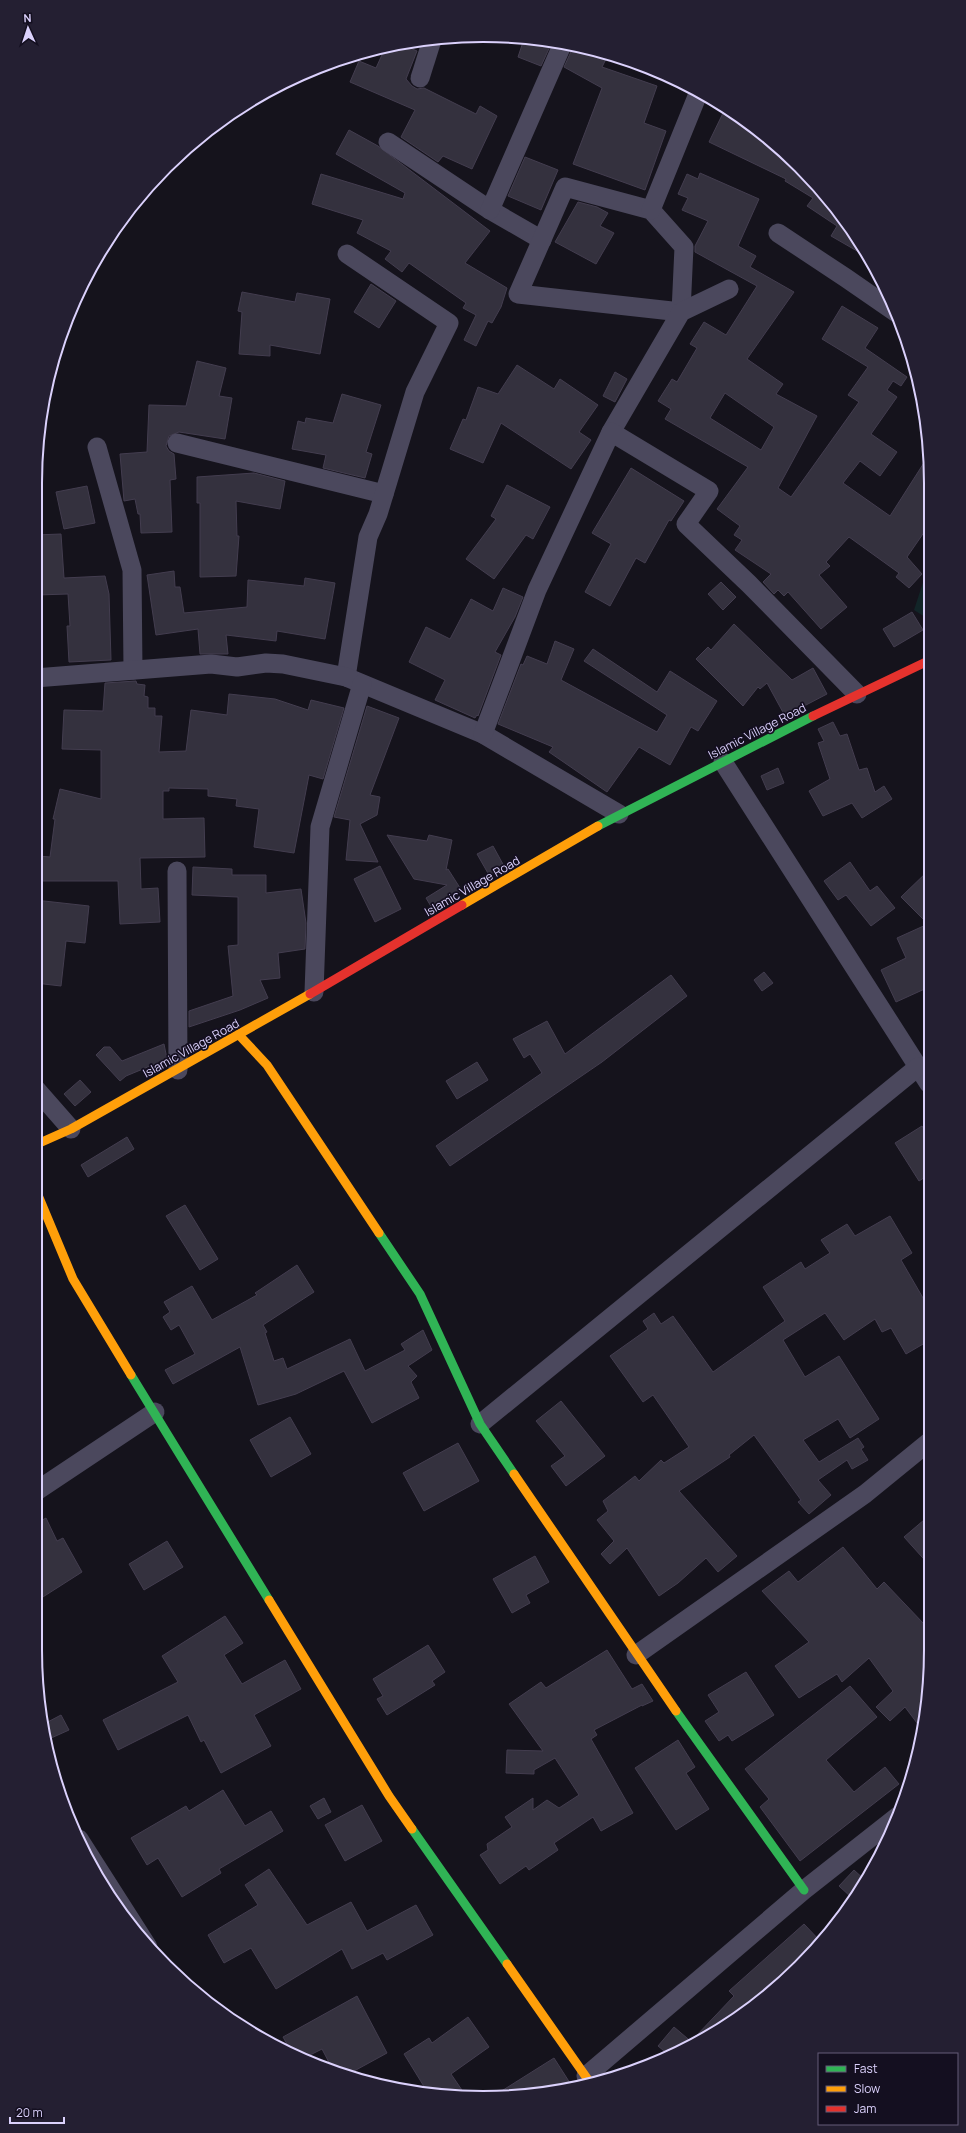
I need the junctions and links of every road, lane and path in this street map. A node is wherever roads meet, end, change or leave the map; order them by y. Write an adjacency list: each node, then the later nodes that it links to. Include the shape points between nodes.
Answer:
1 (430, 45): 3 (street)
2 (560, 49): 6 (street)
3 (420, 78)
4 (697, 97): 7 (street)
5 (388, 142): 6 (street)
6 (490, 210): 9 (street)
7 (651, 210): 9 (street, via 565,187); 13 (street, via 684,246)
8 (778, 233): 12 (street)
9 (542, 240): 13 (street, via 518,294)
10 (347, 254): 17 (street, via 449,323 415,392)
11 (729, 289): 13 (street)
12 (886, 303)
13 (681, 312): 14 (street)
14 (611, 432): 22 (street, via 709,491 686,524); 23 (street, via 537,590)
15 (178, 443): 17 (street)
16 (97, 446): 19 (street, via 132,570)
17 (384, 494): 21 (street, via 368,537)
18 (924, 664): 22 (street, Islamic Village Road)
19 (133, 670): 20 (street); 21 (street, via 211,664 237,667 283,664)
20 (42, 677)
21 (354, 680): 23 (street); 27 (street, via 320,827)
22 (857, 694): 24 (street, Islamic Village Road)
23 (483, 734): 25 (street)
24 (723, 762): 25 (street, Islamic Village Road); 29 (street)
25 (619, 814): 27 (street, Islamic Village Road)
26 (177, 871): 30 (street)
27 (314, 992): 28 (street, Islamic Village Road)
28 (239, 1035): 30 (street, Islamic Village Road); 37 (street, via 266,1065 420,1294)
29 (918, 1067): 31 (street); 37 (street)
30 (178, 1070): 33 (street, Islamic Village Road)
31 (924, 1076)
32 (42, 1096): 33 (street)
33 (71, 1129): 34 (street, Islamic Village Road)
34 (42, 1142)
35 (42, 1205): 36 (street, via 73,1279)
36 (155, 1412): 39 (street); 44 (street, via 389,1796)
37 (480, 1424): 40 (street)
38 (924, 1446): 40 (street, via 865,1494)
39 (42, 1487)
40 (636, 1655): 42 (street)
41 (888, 1824): 42 (street)
42 (804, 1890): 43 (street)
43 (591, 2078)
44 (587, 2079)

